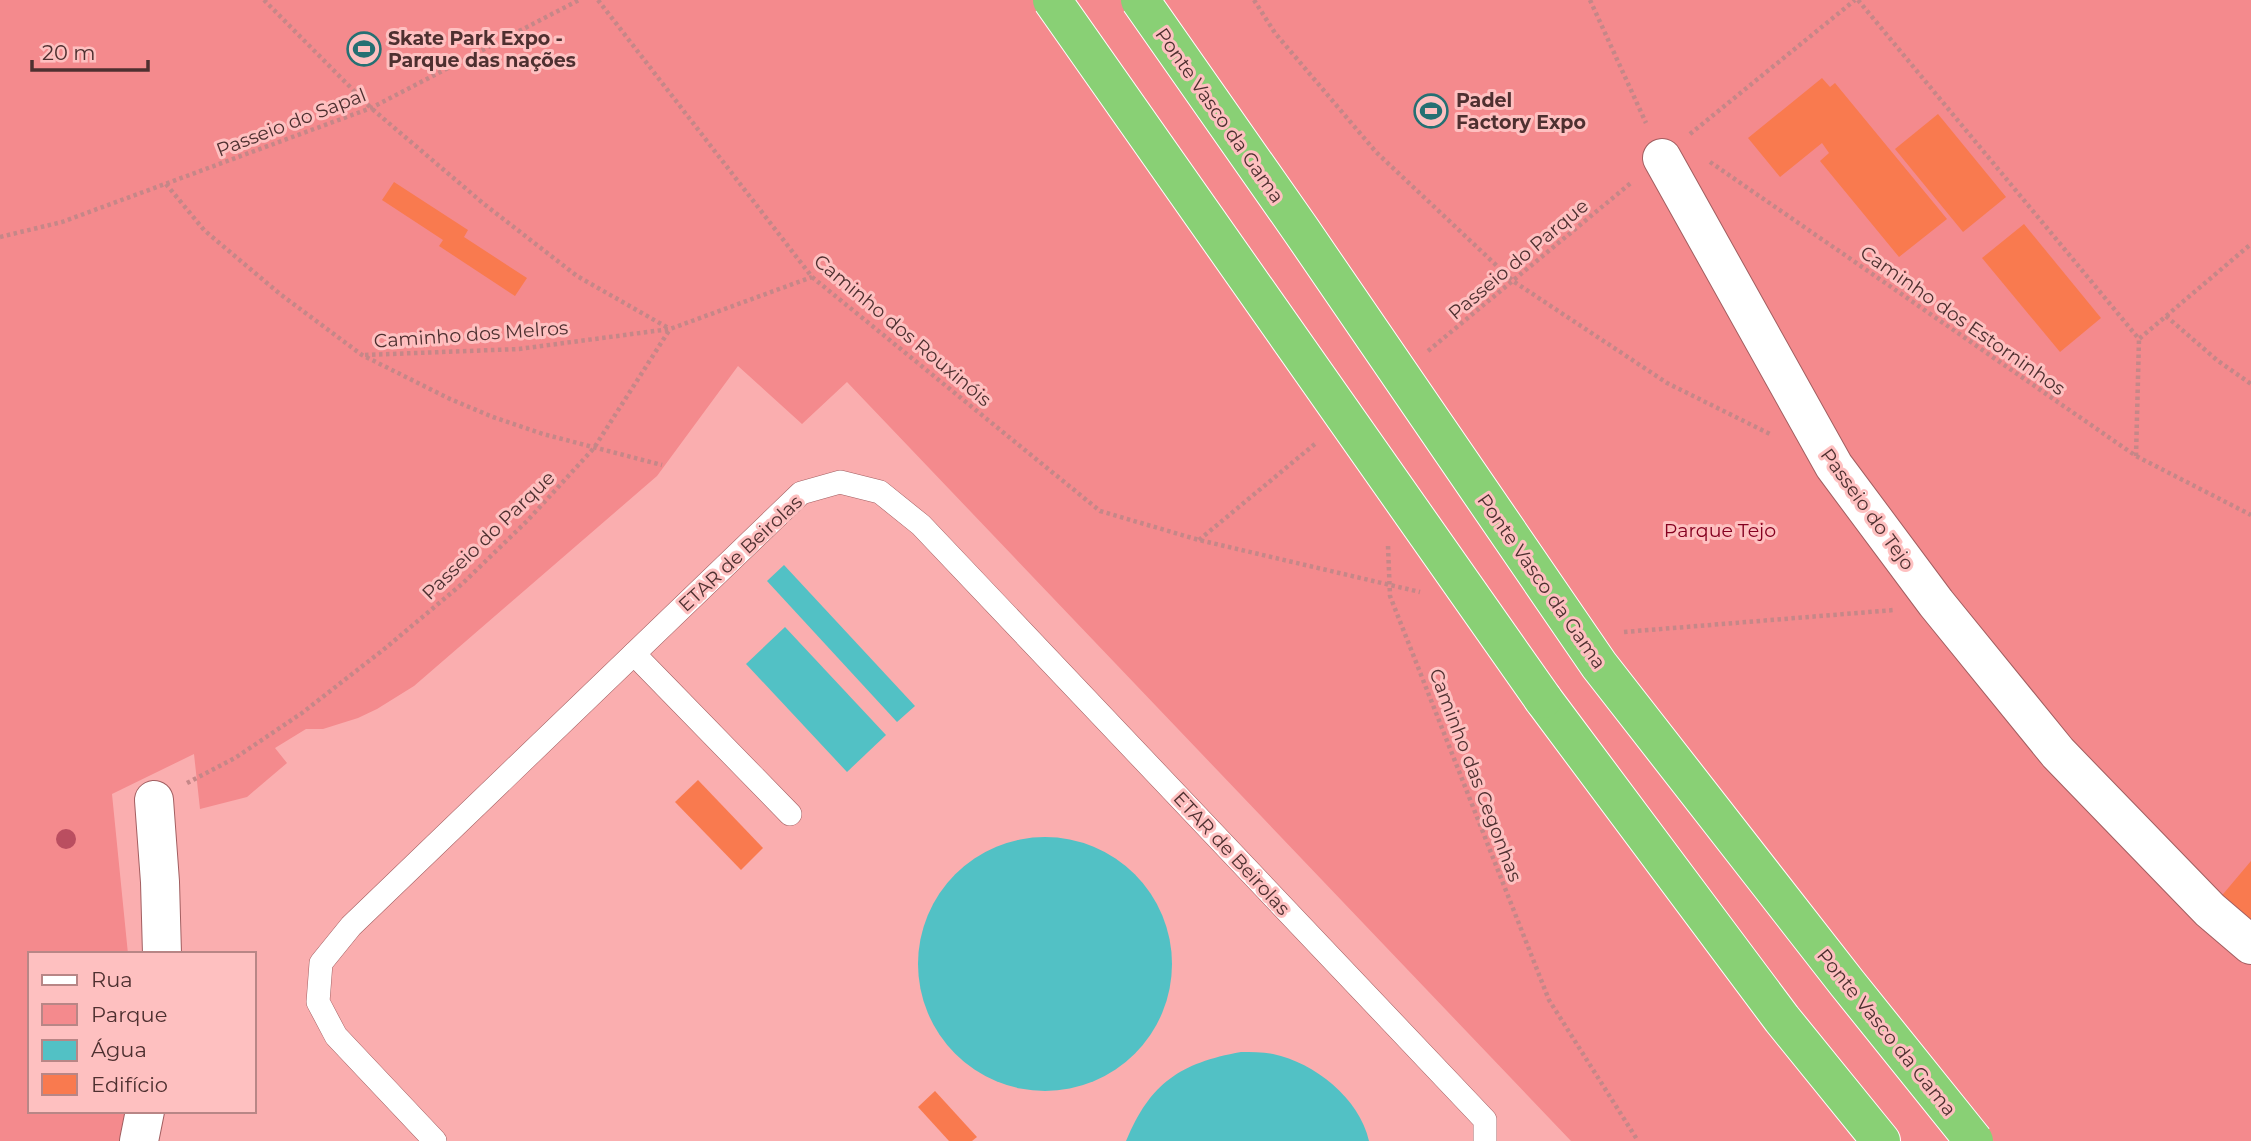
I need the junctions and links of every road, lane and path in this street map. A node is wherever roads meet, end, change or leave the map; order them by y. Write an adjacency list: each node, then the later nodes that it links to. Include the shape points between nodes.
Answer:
1 (264, 0): 9 (path)
2 (579, 0): 9 (path, Passeio do Sapal)
3 (598, 0): 14 (path, Caminho dos Rouxinóis)
4 (1052, 0): 39 (highway, bridge, via 1543,699 1782,1019)
5 (1140, 0): 40 (highway, Ponte Vasco da Gama, bridge, via 1599,665)
6 (1254, 0): 15 (path, via 1275,33 1376,152)
7 (1590, 0): 10 (path)
8 (1857, 0): 10 (path, Passeio do Parque); 18 (path)
9 (371, 108): 11 (path, Passeio do Sapal); 17 (path, via 577,276)
10 (1662, 158): 15 (path, Passeio do Parque); 25 (path, Caminho dos Estorninhos, via 1700,155); 32 (street, Passeio do Tejo, via 1834,466 1920,582 2058,753 2210,910)
11 (166, 184): 12 (path, Passeio do Sapal, via 62,222); 19 (path, via 204,230)
12 (0, 237)
13 (2251, 244): 16 (path)
14 (812, 277): 17 (path); 22 (path, Caminho dos Rouxinóis, via 1100,511 1199,540)
15 (1513, 281): 20 (path, Passeio do Parque); 23 (path, via 1667,383)
16 (2166, 316): 18 (path); 21 (path)
17 (670, 329): 19 (path, Caminho dos Melros, via 519,349); 24 (path, Passeio do Parque)
18 (2139, 339): 25 (path)
19 (362, 355): 24 (path, Caminho dos Melros, via 493,417)
20 (1419, 358)
21 (2251, 384)
22 (1326, 435)
23 (1774, 436)
24 (594, 448): 26 (path, Caminho dos Melros); 30 (path, Passeio do Parque, via 463,584 383,650 235,758)
25 (2136, 456): 27 (path, Caminho dos Estorninhos)
26 (662, 466)
27 (2251, 515)
28 (1387, 544): 38 (path, Caminho das Cegonhas, via 1390,596 1549,1000)
29 (634, 654): 31 (lane); 36 (lane, ETAR de Beirolas, via 351,926 321,963 318,1002 336,1036); 37 (lane, ETAR de Beirolas, via 802,493 840,482 880,492 921,525 1485,1120)
30 (154, 800): 33 (street)
31 (790, 814)
32 (2251, 945)
33 (162, 952)
34 (145, 1113): 35 (street)
35 (139, 1141)
36 (435, 1141)
37 (1485, 1141)
38 (1639, 1141)
39 (1881, 1141)
40 (1974, 1141)

